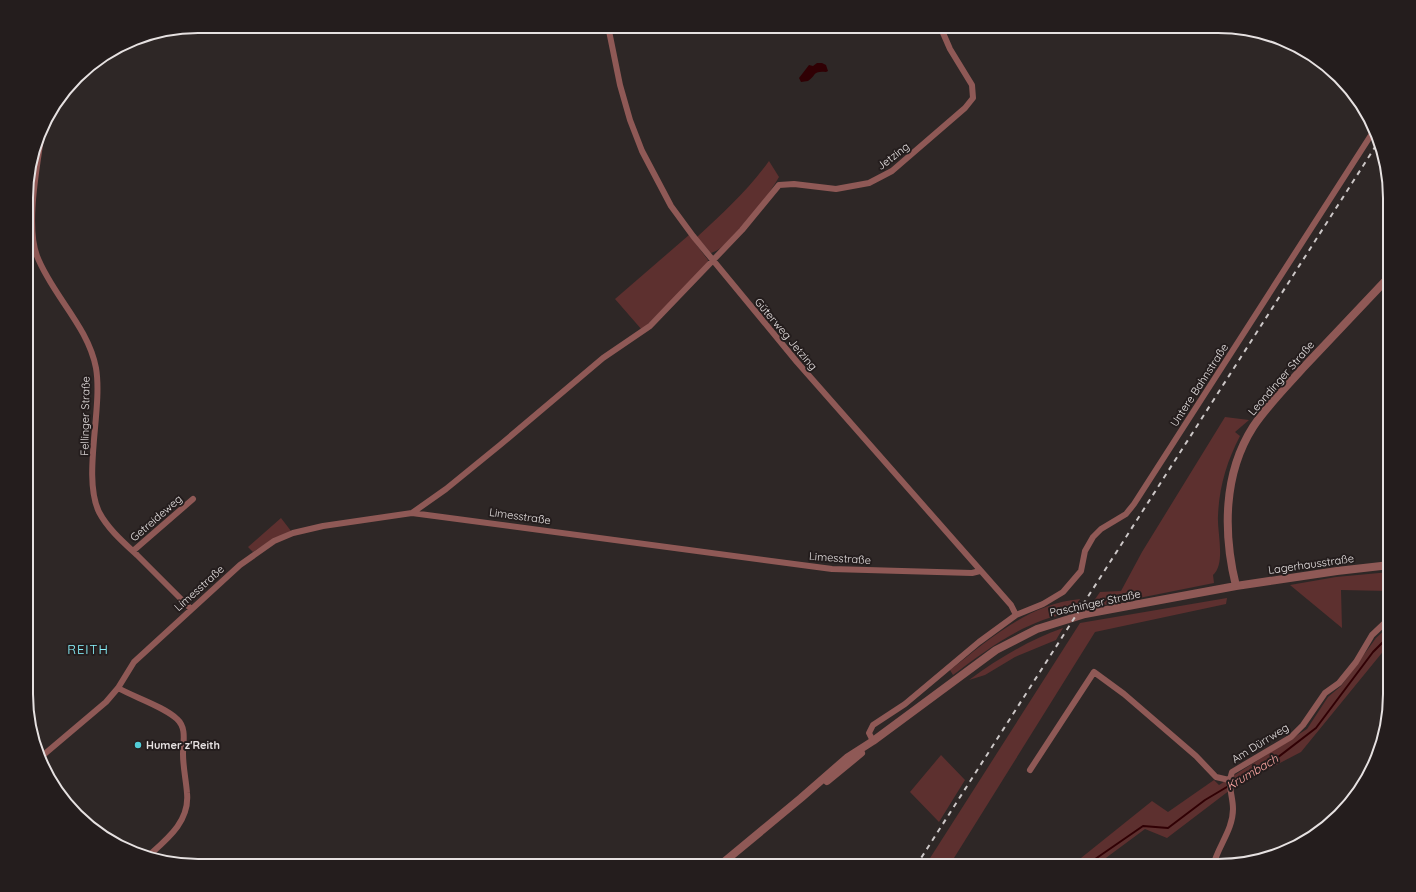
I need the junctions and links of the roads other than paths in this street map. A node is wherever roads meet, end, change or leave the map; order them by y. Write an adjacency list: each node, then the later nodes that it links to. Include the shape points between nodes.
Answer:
1 (610, 33): 7 (street, Güterweg Jetzing, via 625,102 642,151 671,206)
2 (943, 33): 7 (street, Jetzing, via 972,85 973,98 965,108 892,171 869,183 836,189 794,184 779,185)
3 (1370, 136): 16 (street, Untere Bahnstraße, via 1134,504 1126,514 1093,536 1085,551 1081,571 1069,586 1050,600)
4 (39, 154): 5 (street, Fellinger Straße)
5 (33, 211)
6 (33, 211): 11 (street, Fellinger Straße, via 34,245 45,273 91,351 96,368 93,481 98,511 108,526)
7 (714, 261): 10 (street, via 650,326 602,358 500,445); 13 (street, Güterweg Jetzing, via 841,414)
8 (1383, 283): 14 (street, Leondinger Straße, via 1272,402 1248,436 1235,468 1228,499 1228,535)
9 (193, 499): 11 (street, Getreideweg)
10 (412, 513): 13 (street, Limesstraße, via 832,569 972,573); 15 (street, Limesstraße, via 331,525 283,537 255,553)
11 (133, 551): 15 (street, Fellinger Straße)
12 (1383, 566): 14 (street, Lagerhausstraße)
13 (980, 571): 16 (street, Güterweg Jetzing, via 1011,605)
14 (1236, 586): 19 (street, Paschinger Straße, via 1085,614 1037,628 991,654)
15 (190, 608): 18 (street, Limesstraße, via 134,662)
16 (1016, 615): 19 (street, Untere Bahnstraße, via 979,642 905,704 873,725 870,733)
17 (1383, 625): 22 (street, Am Dürrweg, via 1372,635 1356,662 1338,684 1325,693 1303,725 1291,737 1232,772)
18 (118, 688): 20 (street, Limesstraße, via 106,702); 23 (street, via 169,713 180,722 184,733 183,754 188,795 186,810 176,829)
19 (873, 741): 24 (street, Paschinger Straße, via 852,762 801,798)
20 (45, 754)
21 (1030, 770): 22 (street, via 1094,672 1124,694 1196,756 1216,777)
22 (1229, 780): 25 (street, Am Dürrweg, via 1232,819)
23 (152, 852)
24 (727, 859)
25 (1216, 859)

